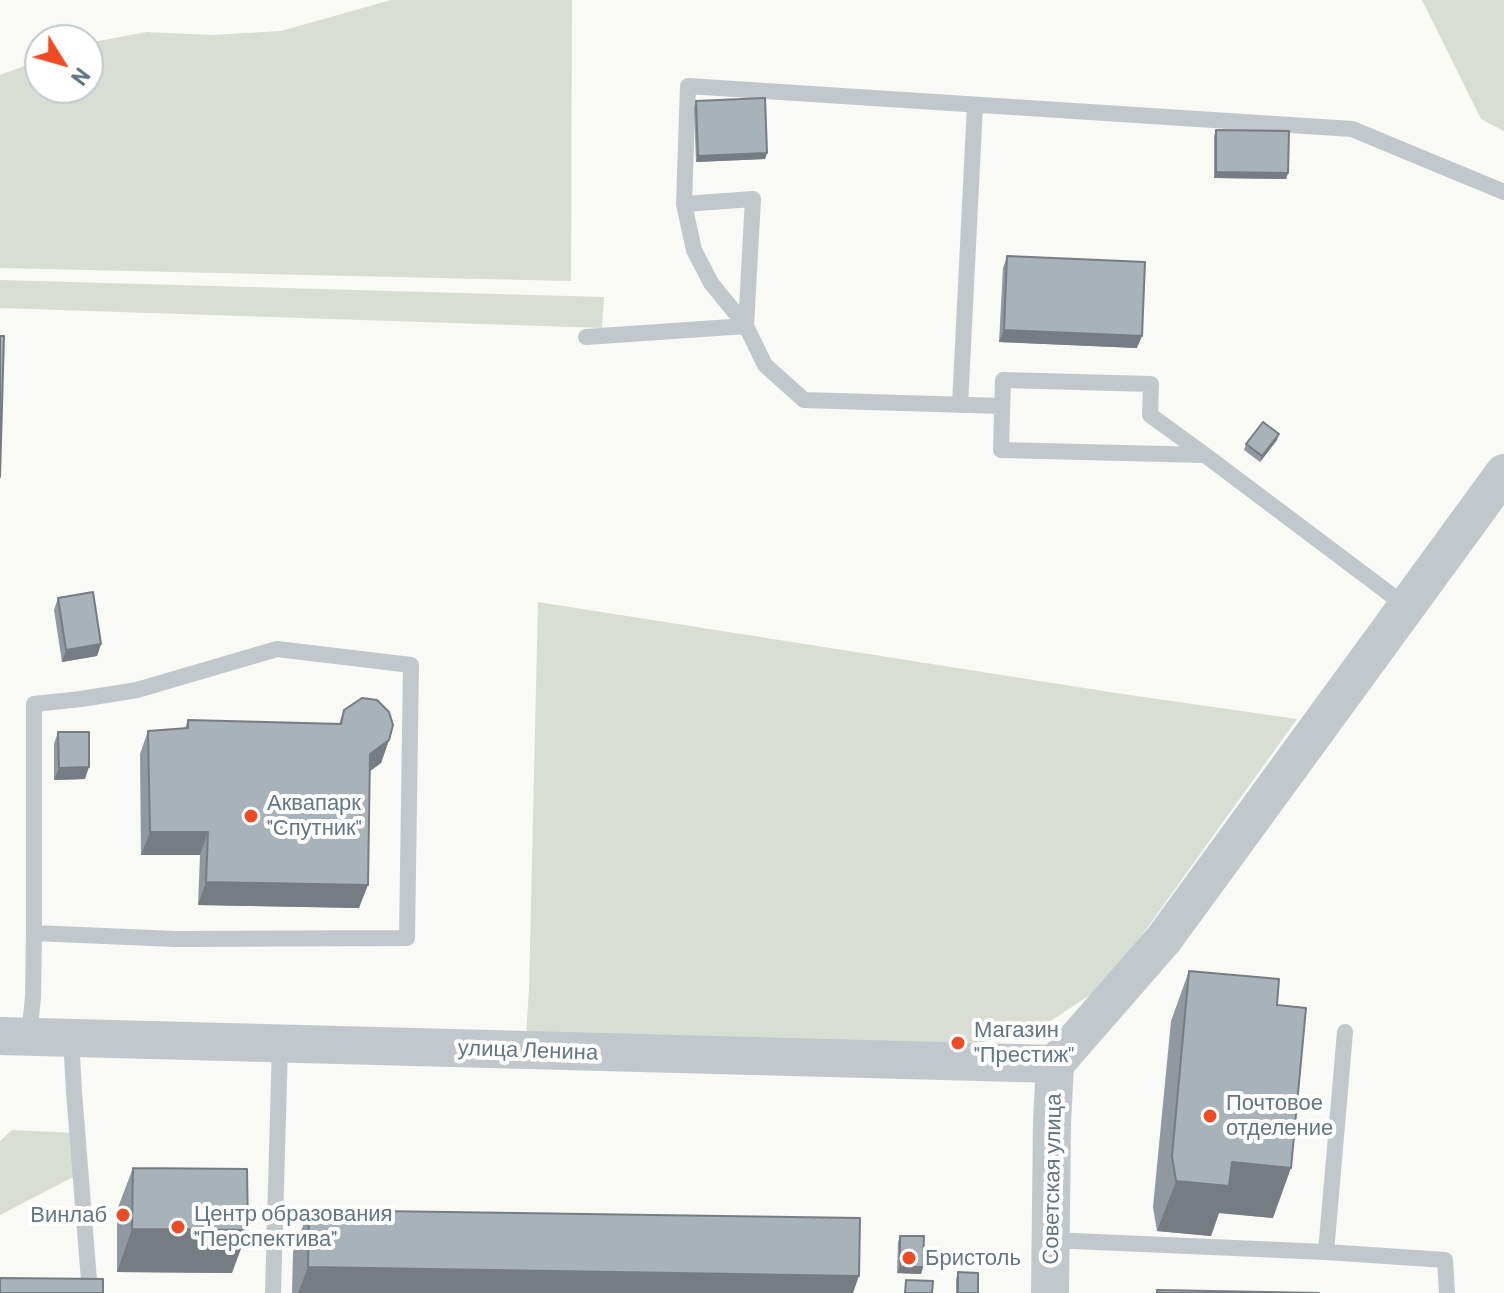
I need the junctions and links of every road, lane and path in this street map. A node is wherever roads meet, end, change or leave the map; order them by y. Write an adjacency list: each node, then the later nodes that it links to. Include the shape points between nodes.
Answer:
1 (975, 105): 2 (lane, via 1352,129); 3 (lane, via 688,86); 6 (lane)
2 (1504, 192)
3 (684, 204): 4 (lane, via 694,250 711,283); 4 (lane, via 753,199)
4 (746, 326): 5 (lane); 6 (lane, via 765,365 804,400)
5 (586, 337)
6 (960, 405): 7 (lane)
7 (1002, 406): 8 (lane, via 1001,450); 8 (lane, via 1003,380 1151,384 1150,415)
8 (1205, 455): 10 (lane)
9 (1504, 473): 10 (street)
10 (1406, 606): 16 (street, via 1164,939)
11 (34, 933): 11 (lane, via 175,939 407,938 411,665 277,649 137,690 34,704); 13 (lane, via 33,997)
12 (1345, 1032): 18 (lane)
13 (15, 1036): 14 (street, улица Ленина)
14 (71, 1038): 15 (street, улица Ленина); 19 (lane)
15 (280, 1044): 16 (street, улица Ленина); 20 (lane)
16 (1055, 1064): 17 (street, Советская улица)
17 (1051, 1240): 18 (lane); 21 (street, Советская улица)
18 (1326, 1252): 22 (lane, via 1445,1260)
19 (90, 1293)
20 (273, 1293)
21 (1050, 1293)
22 (1447, 1293)

